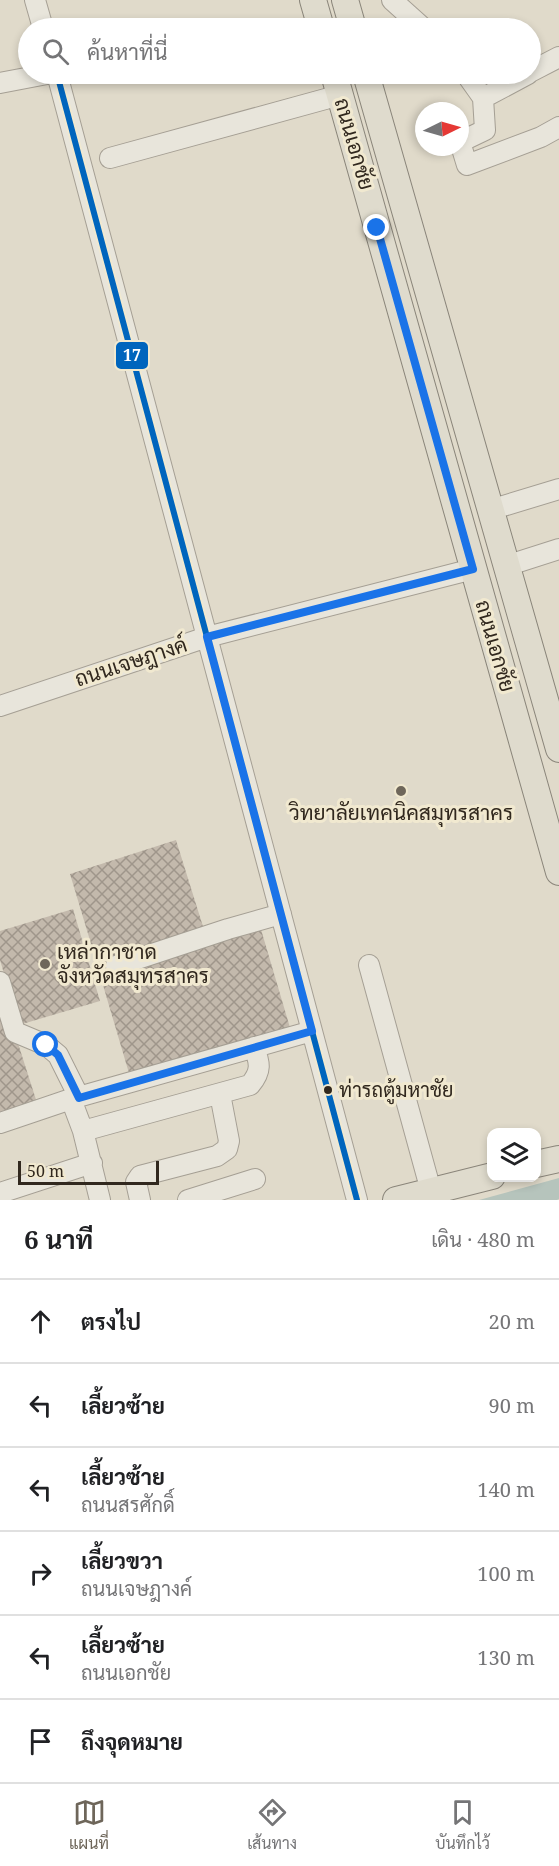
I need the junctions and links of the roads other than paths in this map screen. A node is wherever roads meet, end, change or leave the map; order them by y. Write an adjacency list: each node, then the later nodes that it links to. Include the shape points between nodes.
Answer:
1 (35, 0): 5 (street)
2 (313, 0): 6 (main road)
3 (345, 0): 7 (main road)
4 (392, 0): 8 (street)
5 (40, 18)
6 (318, 18)
7 (350, 18)
8 (412, 18)
9 (559, 57): 10 (street)
10 (541, 67)
11 (18, 80): 12 (street)
12 (0, 83)
13 (60, 84): 28 (street)
14 (337, 84): 22 (street); 27 (main road, ถนนเอกชัย)
15 (369, 84): 24 (main road, ถนนเอกชัย)
16 (473, 84): 18 (street)
17 (509, 84): 18 (street)
18 (483, 98): 20 (street, via 485,130)
19 (559, 127): 21 (street, via 467,165)
20 (469, 138)
21 (464, 156)
22 (110, 158)
23 (559, 489): 24 (street)
24 (490, 510): 26 (main road, ถนนเอกชัย)
25 (559, 549): 26 (street)
26 (506, 566): 30 (main road, ถนนเอกชัย)
27 (473, 569): 28 (street, ถนนเจษฎางค์); 31 (main road, ถนนเอกชัย)
28 (207, 637): 29 (street, ถนนเจษฎางค์); 32 (street)
29 (0, 706)
30 (559, 749)
31 (559, 872)
32 (280, 914): 34 (street); 36 (street)
33 (369, 965): 47 (street)
34 (116, 966)
35 (0, 982): 39 (street, via 15,1032 46,1045 58,1055)
36 (312, 1031): 37 (street); 52 (street)
37 (254, 1047): 38 (street, via 260,1064 258,1075 250,1085); 39 (street)
38 (220, 1094): 41 (street); 50 (street, via 227,1149 217,1156 137,1179)
39 (75, 1099): 40 (street); 41 (street)
40 (0, 1123)
41 (83, 1131): 43 (street)
42 (559, 1159): 44 (main road)
43 (92, 1163): 48 (street); 49 (street)
44 (541, 1163)
45 (487, 1177): 47 (main road)
46 (255, 1179): 51 (street)
47 (431, 1191): 53 (main road)
48 (0, 1193)
49 (100, 1200)
50 (140, 1200)
51 (188, 1200)
52 (357, 1200)
53 (396, 1200)

